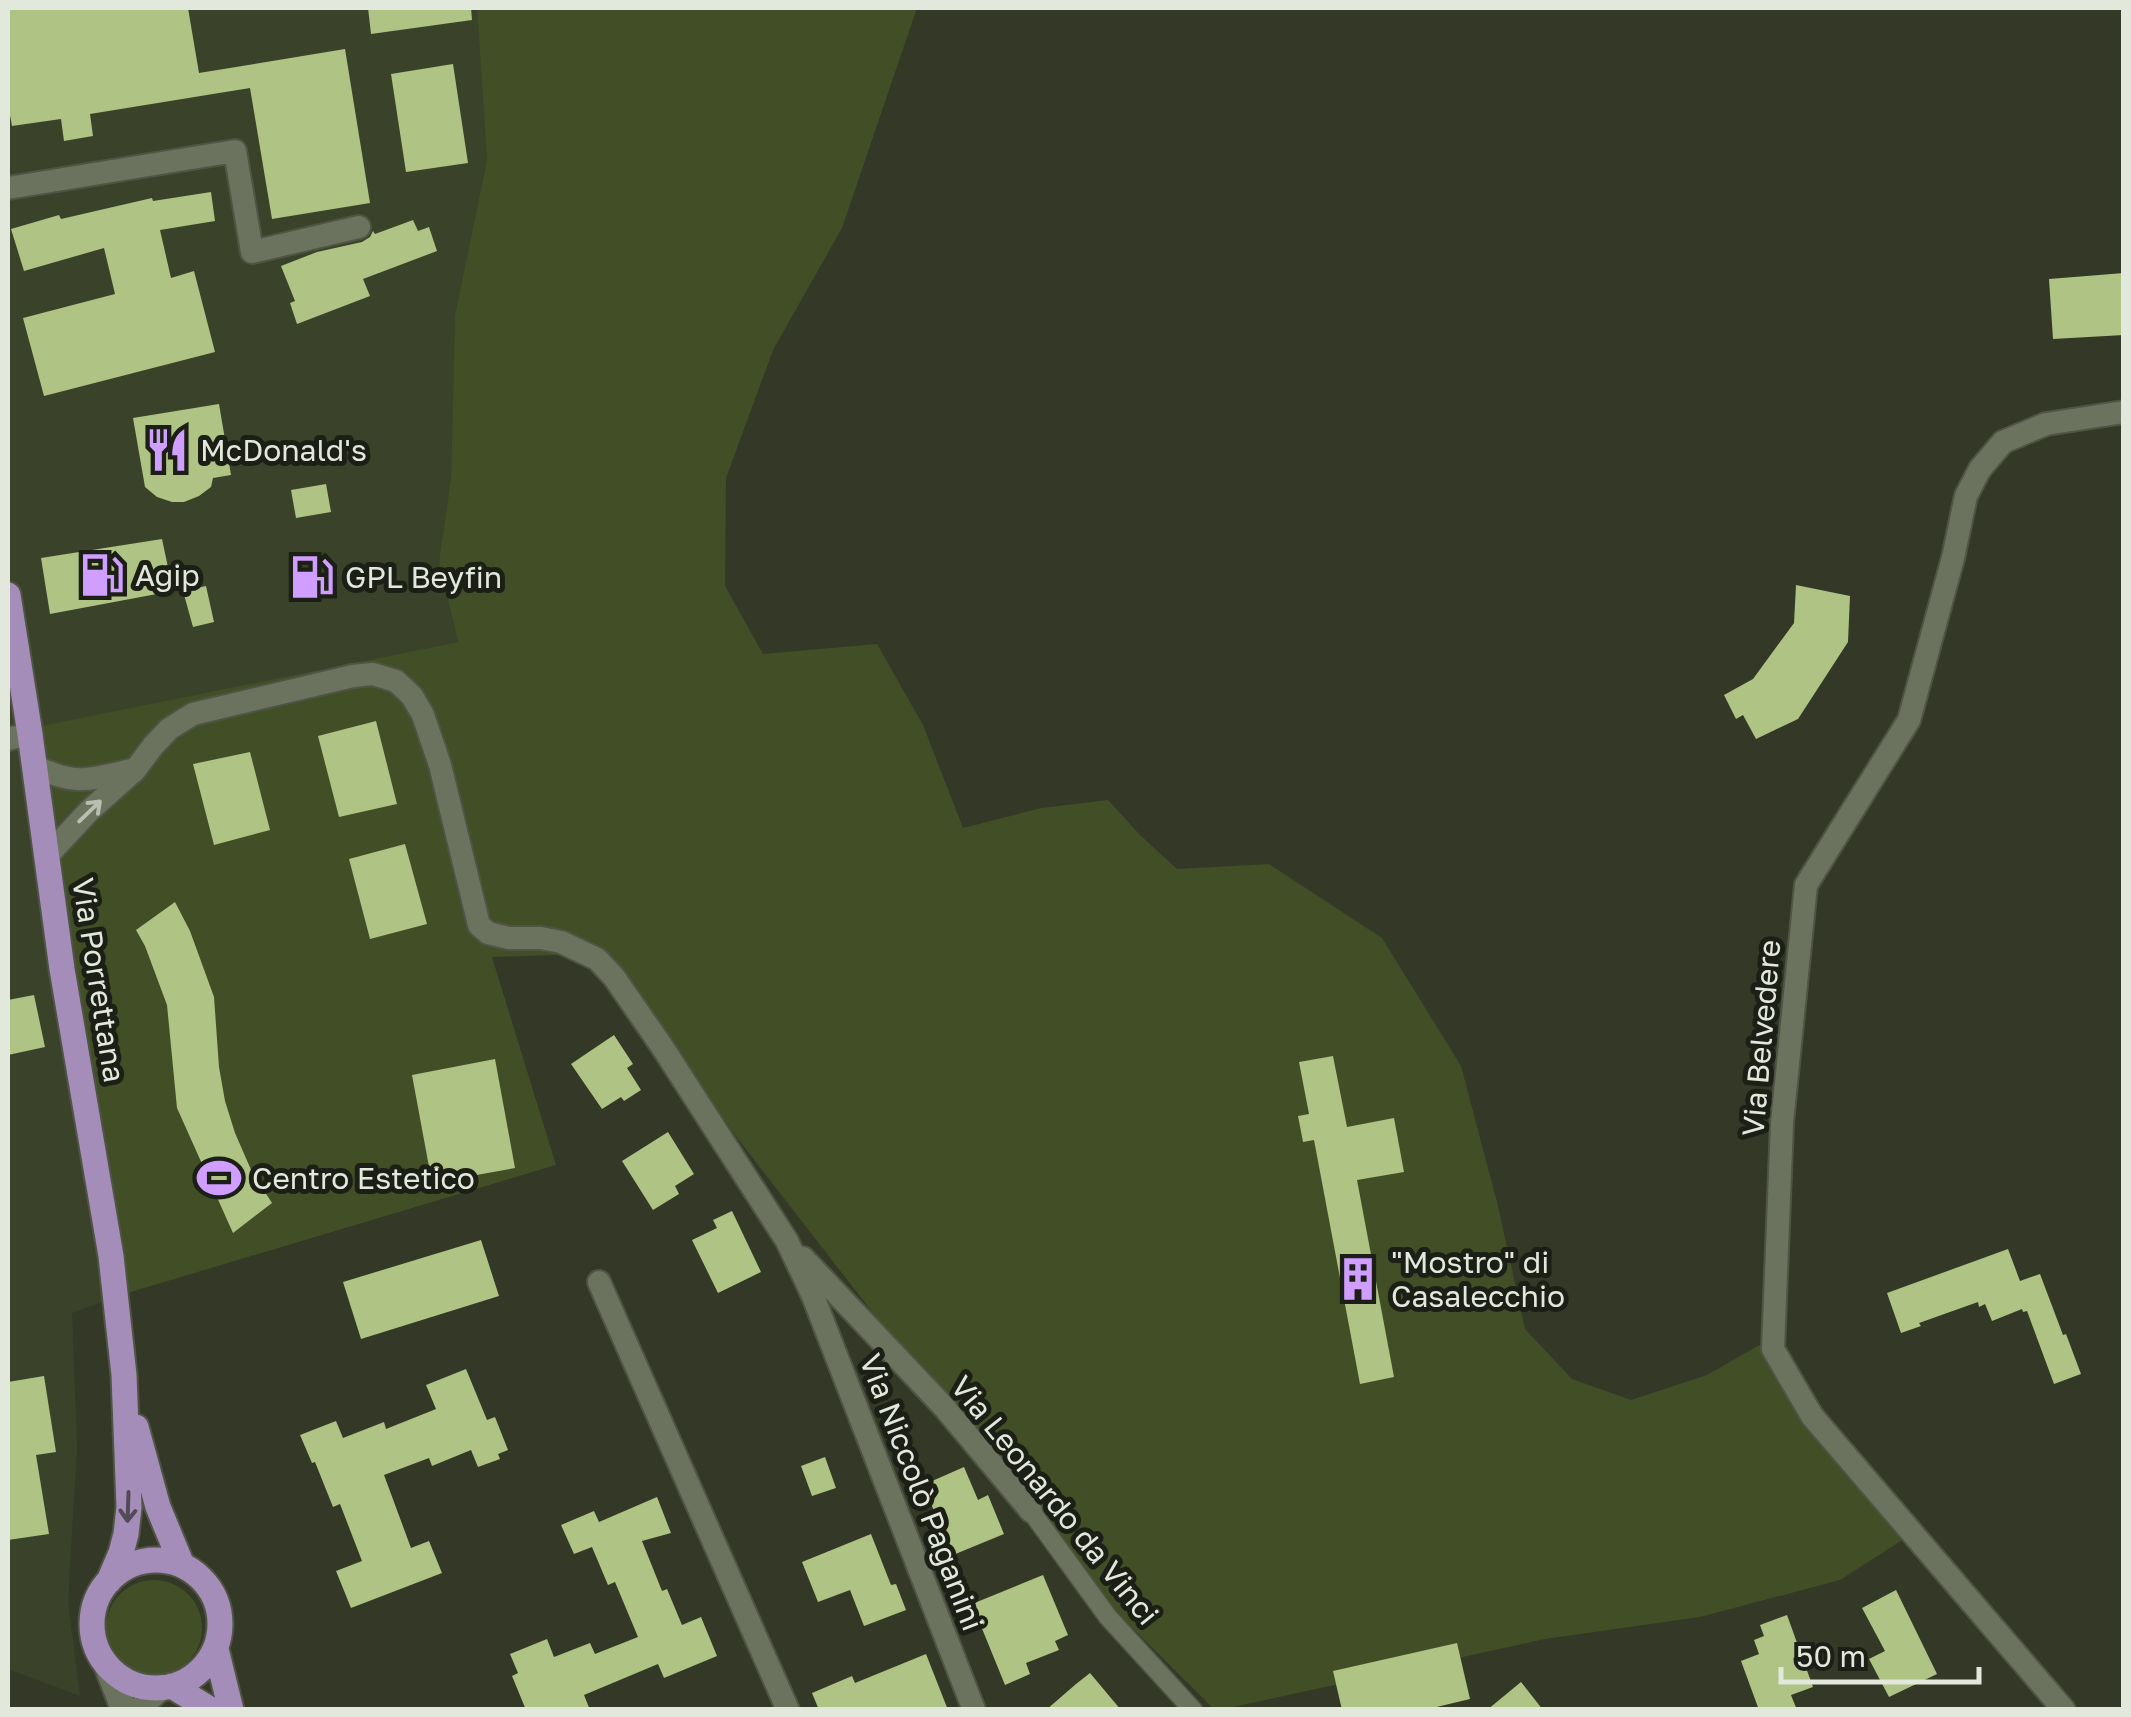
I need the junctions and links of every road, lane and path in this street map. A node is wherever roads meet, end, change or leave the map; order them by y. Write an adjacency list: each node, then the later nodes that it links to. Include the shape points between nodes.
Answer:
1 (8, 188): 2 (street, via 235,152 252,252)
2 (360, 227)
3 (2124, 412): 26 (street, Via Belvedere, via 2046,424 2004,442 1966,496 1909,720 1806,885 1782,1123 1773,1349 1812,1416)
4 (8, 596): 5 (main road, Via Porrettana)
5 (19, 736): 6 (main road, Via Porrettana)
6 (35, 766): 7 (street, via 86,780); 8 (main road, Via Porrettana)
7 (135, 770): 8 (street, Via Leonardo da Vinci, one-way to 7); 9 (street, Via Leonardo da Vinci, via 169,728 192,714 353,676 396,681 423,715 479,925 508,938 561,942 606,968)
8 (48, 855): 12 (main road, Via Porrettana, via 112,1256)
9 (787, 1242): 11 (street, Via Leonardo da Vinci); 13 (street, Via Leonardo da Vinci)
10 (599, 1282): 19 (street)
11 (813, 1296): 24 (street, Via Niccolò Paganini)
12 (124, 1375): 14 (main road, Via Porrettana, via 158,1507); 15 (main road, Via Porrettana, one-way to 15, via 129,1507 122,1553)
13 (1032, 1510): 25 (street, Via Leonardo da Vinci, via 1108,1617)
14 (182, 1564): 15 (main road, via 138,1562); 16 (main road, via 214,1594 221,1627)
15 (109, 1581): 17 (main road, via 92,1623)
16 (216, 1649): 18 (main road, via 198,1672); 23 (main road)
17 (107, 1666): 18 (main road, via 136,1685); 20 (main road)
18 (166, 1687): 21 (main road); 22 (main road)
19 (784, 1699)
20 (124, 1710)
21 (141, 1710)
22 (212, 1710)
23 (231, 1710)
24 (974, 1710)
25 (1193, 1710)
26 (2064, 1710)

